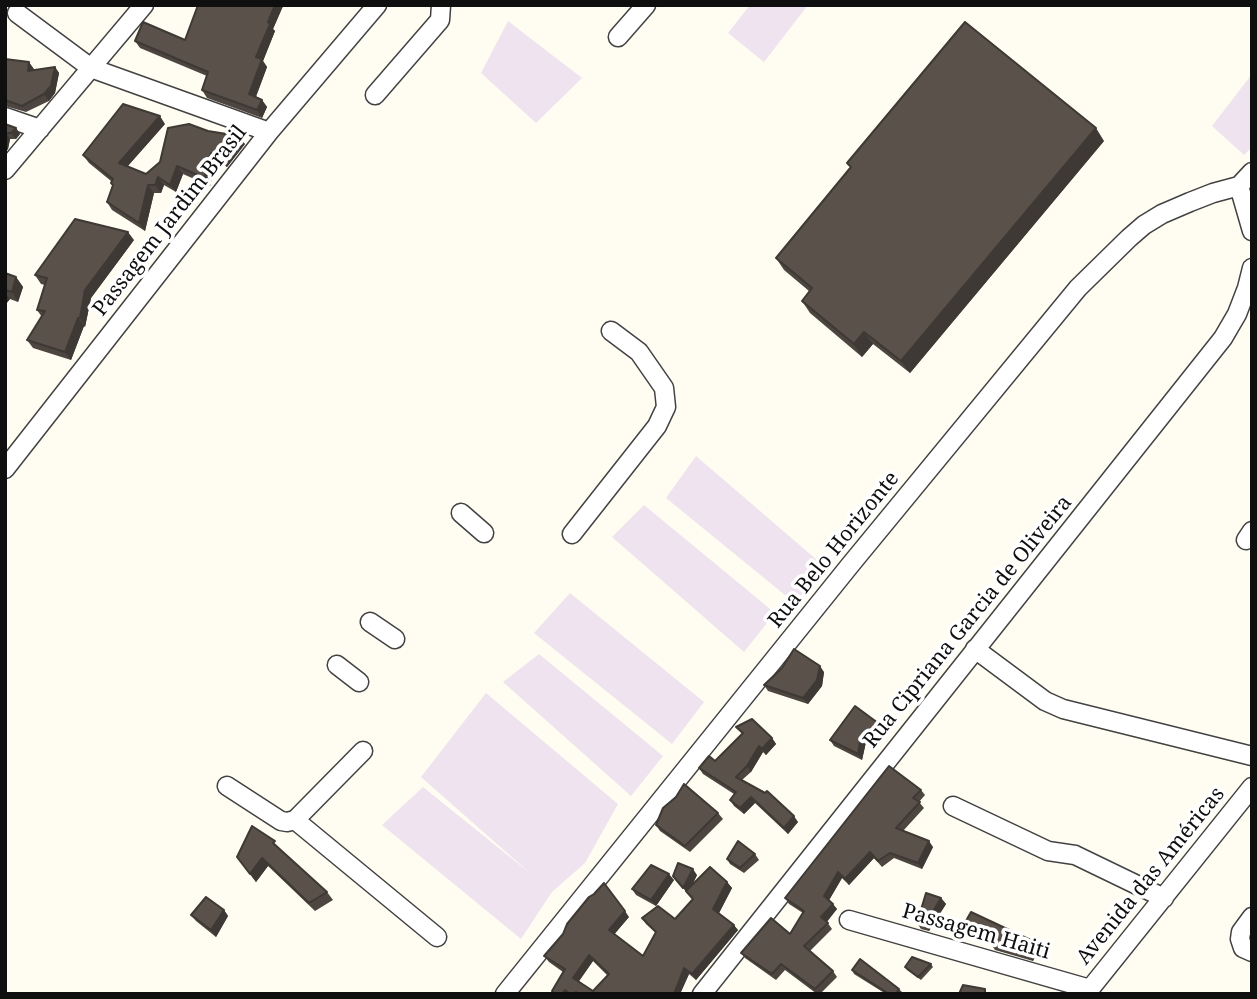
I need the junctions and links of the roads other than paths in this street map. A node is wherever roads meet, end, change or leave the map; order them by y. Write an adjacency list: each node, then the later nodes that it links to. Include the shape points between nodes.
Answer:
1 (144, 5): 7 (street)
2 (377, 5): 11 (street, Passagem Jardim Brasil)
3 (441, 5): 8 (street, via 440,19)
4 (646, 5): 6 (street)
5 (17, 13): 7 (street)
6 (618, 37)
7 (91, 68): 10 (street); 11 (street)
8 (375, 94)
9 (5, 117): 10 (street)
10 (40, 129): 12 (street)
11 (269, 132): 18 (street, Passagem Jardim Brasil)
12 (5, 170)
13 (1252, 172): 14 (street)
14 (1239, 186): 15 (street); 39 (street, Rua Belo Horizonte, via 1190,202 1144,225 1078,288)
15 (1252, 231)
16 (1252, 268): 24 (street, Rua Cipriana Garcia de Oliveira, via 1237,314 1223,338)
17 (611, 331): 21 (street, via 639,352 664,388 666,407 657,426)
18 (5, 469)
19 (461, 513): 20 (street)
20 (484, 533)
21 (572, 534)
22 (370, 622): 23 (street)
23 (395, 639)
24 (975, 649): 28 (street, via 1045,701 1063,709); 40 (street, Rua Cipriana Garcia de Oliveira)
25 (337, 665): 26 (street)
26 (359, 682)
27 (363, 751): 32 (street)
28 (1252, 756)
29 (228, 786): 32 (street, via 281,821)
30 (1252, 787): 33 (street, Avenida das Américas)
31 (953, 806): 33 (street, via 1048,851 1075,855)
32 (295, 820): 36 (street)
33 (1164, 898): 38 (street, Avenida das Américas)
34 (1252, 917): 37 (street, via 1240,939)
35 (849, 920): 38 (street, Passagem Haiti)
36 (437, 937)
37 (1252, 952)
38 (1088, 991)
39 (505, 994)
40 (702, 994)

